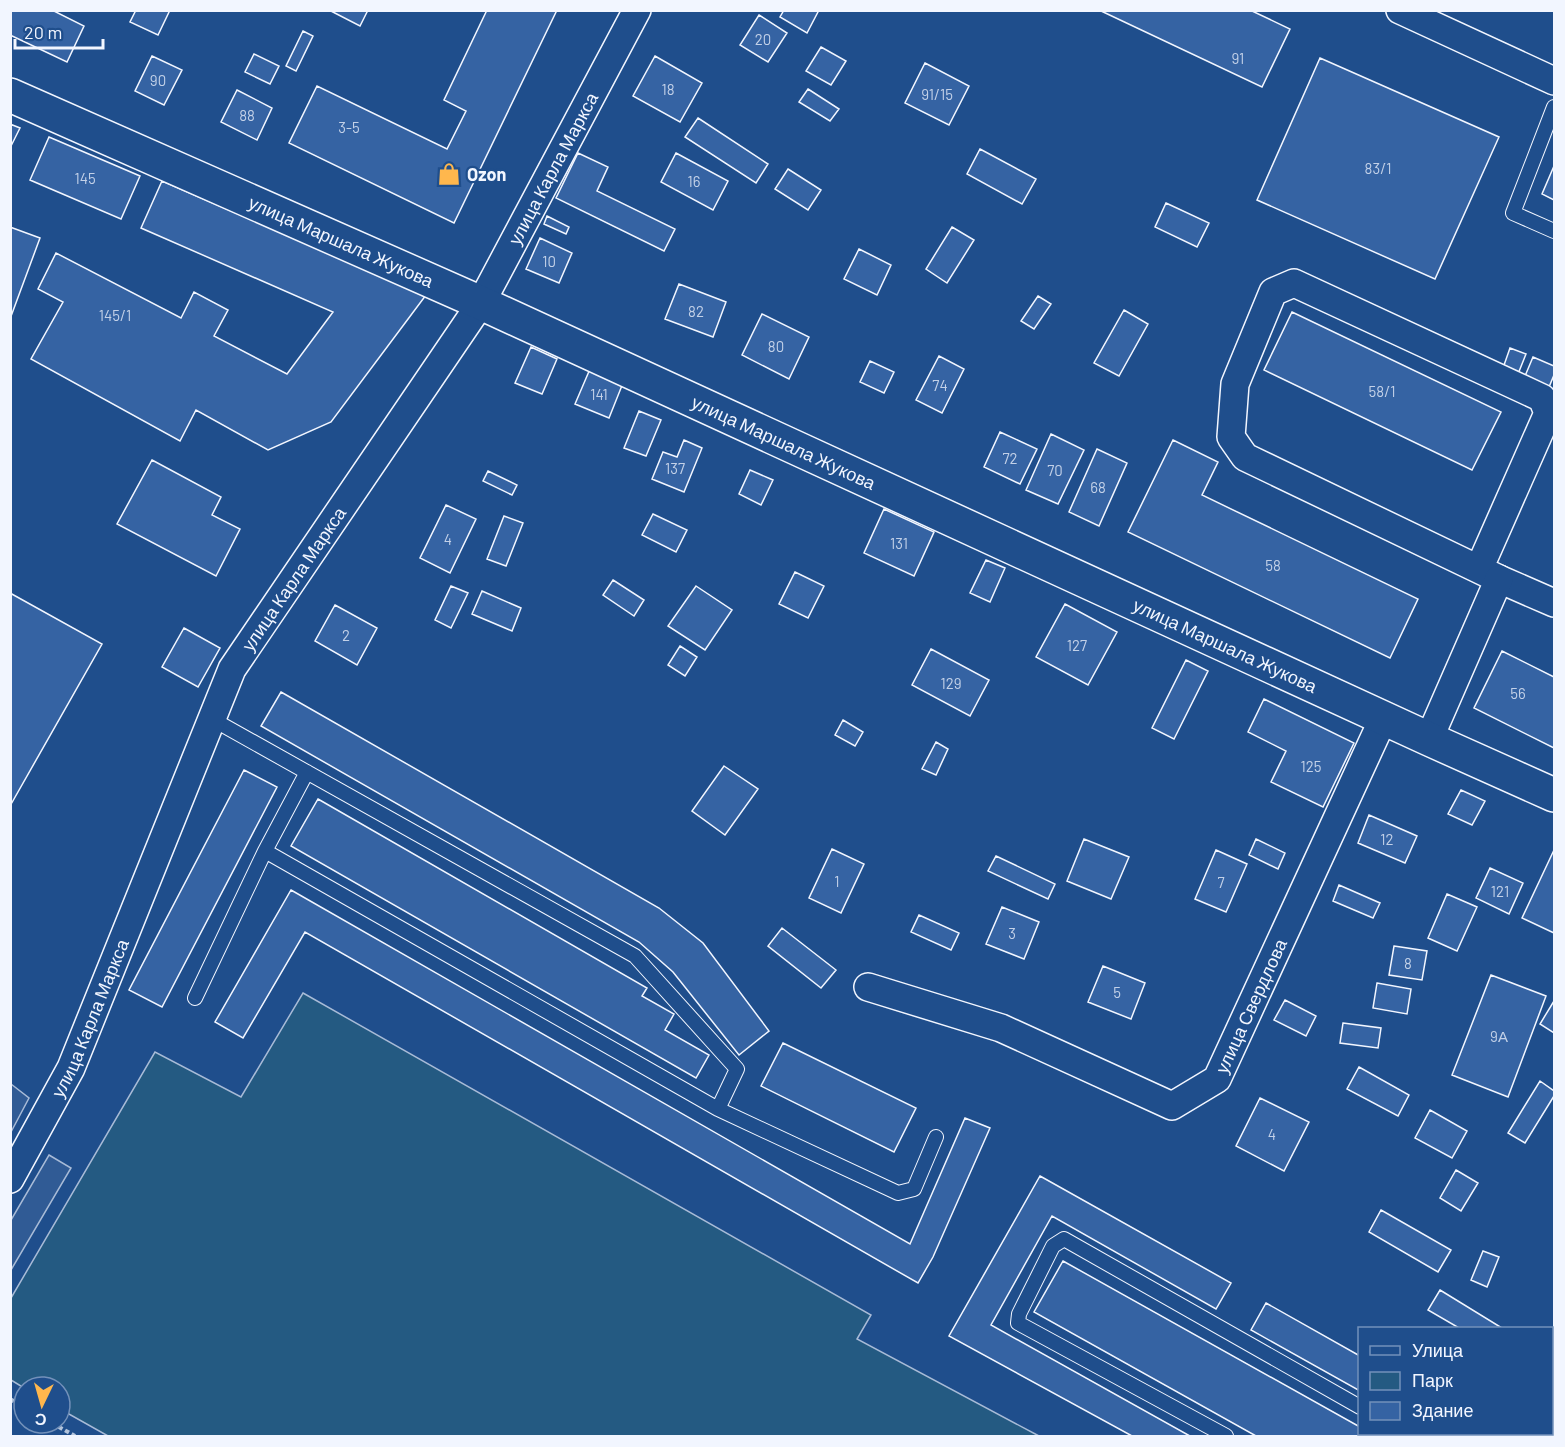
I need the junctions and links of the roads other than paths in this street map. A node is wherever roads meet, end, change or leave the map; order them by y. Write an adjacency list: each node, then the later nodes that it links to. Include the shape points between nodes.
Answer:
1 (638, 10): 7 (street, улица Карла Маркса)
2 (1401, 10): 3 (street)
3 (1554, 81)
4 (10, 94): 7 (main road, улица Маршала Жукова)
5 (1554, 107): 6 (lane, via 1513,213)
6 (1554, 231)
7 (481, 303): 10 (main road, улица Маршала Жукова); 11 (street, улица Карла Маркса, via 232,669)
8 (1489, 574): 8 (street, via 1245,457 1231,437 1234,384 1273,292 1294,283 1542,398 1548,413); 9 (street); 12 (street)
9 (1554, 603)
10 (1384, 717): 12 (main road, улица Маршала Жукова); 16 (street, улица Свердлова, via 1217,1079 1172,1106 1001,1028)
11 (212, 719): 13 (lane); 20 (street, улица Карла Маркса, via 71,1068)
12 (1429, 739): 14 (main road, улица Маршала Жукова)
13 (307, 772): 15 (lane); 18 (lane, via 635,956 737,1069)
14 (1554, 795)
15 (265, 851): 17 (lane); 18 (lane)
16 (868, 987)
17 (195, 998)
18 (718, 1109): 19 (lane, via 898,1193 914,1189)
19 (936, 1137)
20 (10, 1179)
21 (1358, 1406): 22 (lane, via 1064,1239 1053,1246 1018,1323)
22 (1226, 1437)

